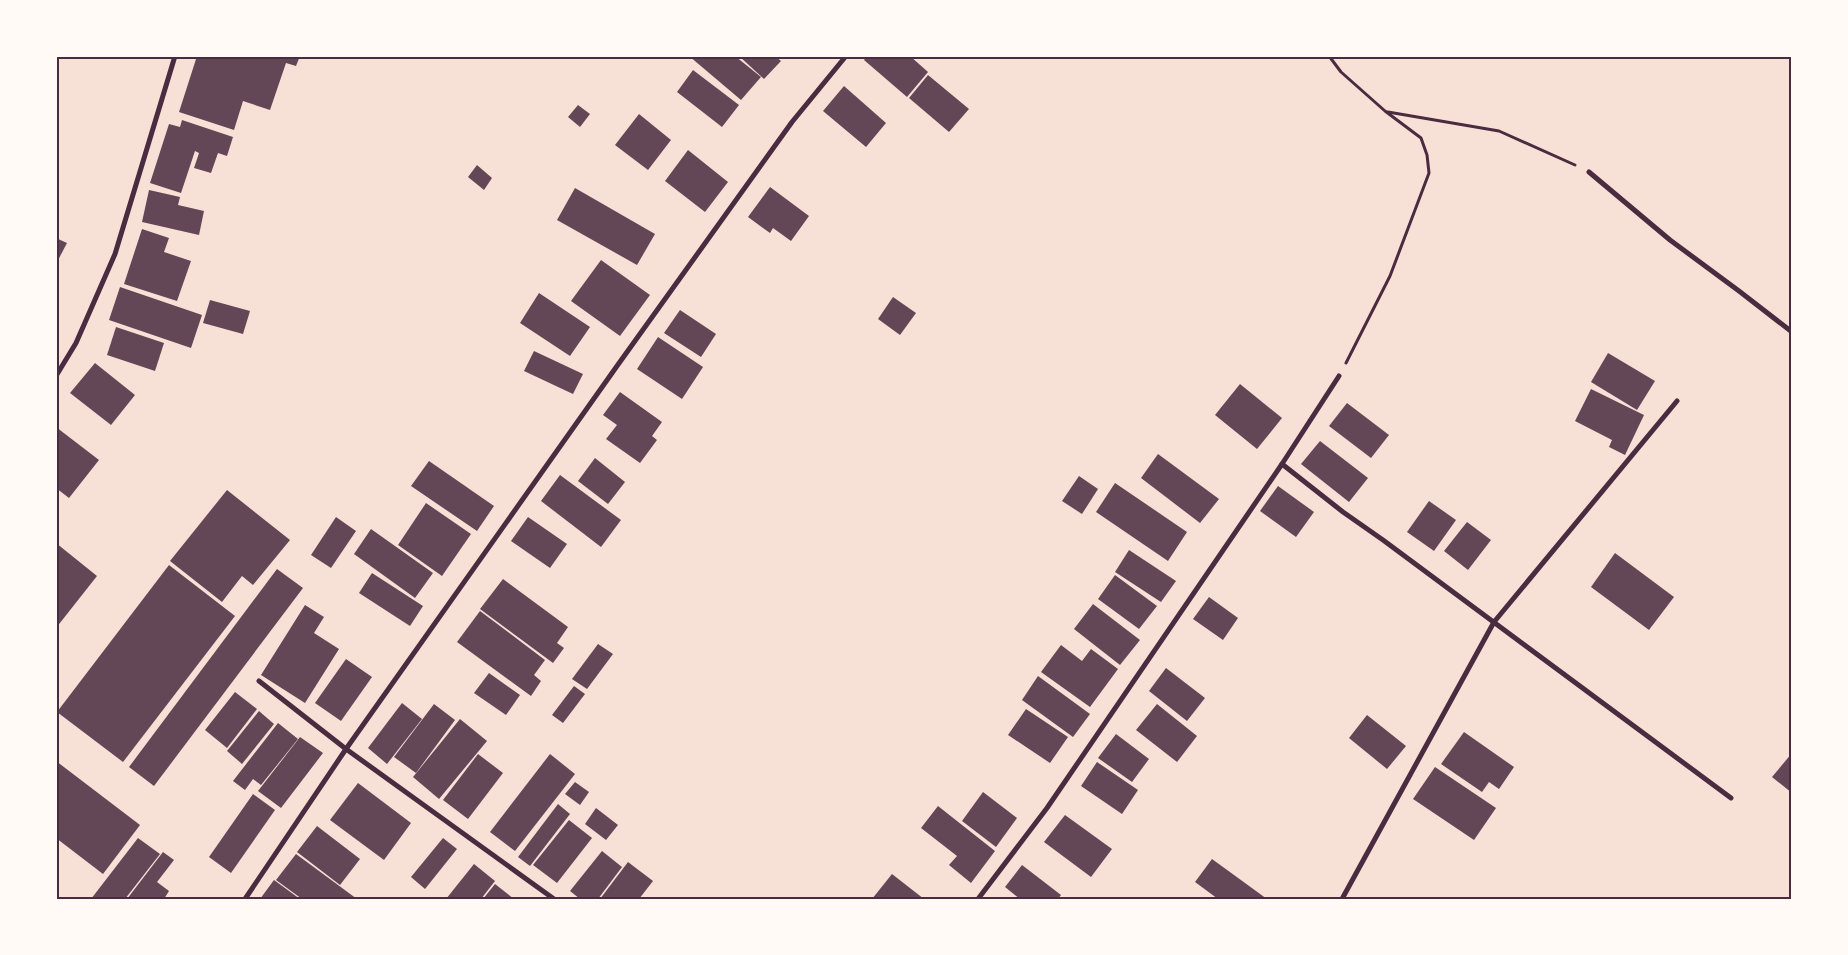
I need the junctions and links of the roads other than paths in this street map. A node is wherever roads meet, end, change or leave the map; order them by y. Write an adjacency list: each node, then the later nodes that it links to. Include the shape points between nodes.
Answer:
1 (175, 56): 5 (street, via 115,254 76,343)
2 (846, 56): 11 (street, via 792,122)
3 (1589, 172): 4 (street, via 1670,240)
4 (1792, 332)
5 (56, 376)
6 (1339, 376): 8 (street)
7 (1677, 401): 9 (street)
8 (1282, 464): 9 (street); 15 (street, via 1047,808)
9 (1494, 622): 12 (street); 16 (street)
10 (258, 681): 11 (street)
11 (346, 749): 13 (street); 14 (street)
12 (1731, 798)
13 (245, 899)
14 (554, 899)
15 (978, 899)
16 (1342, 899)

